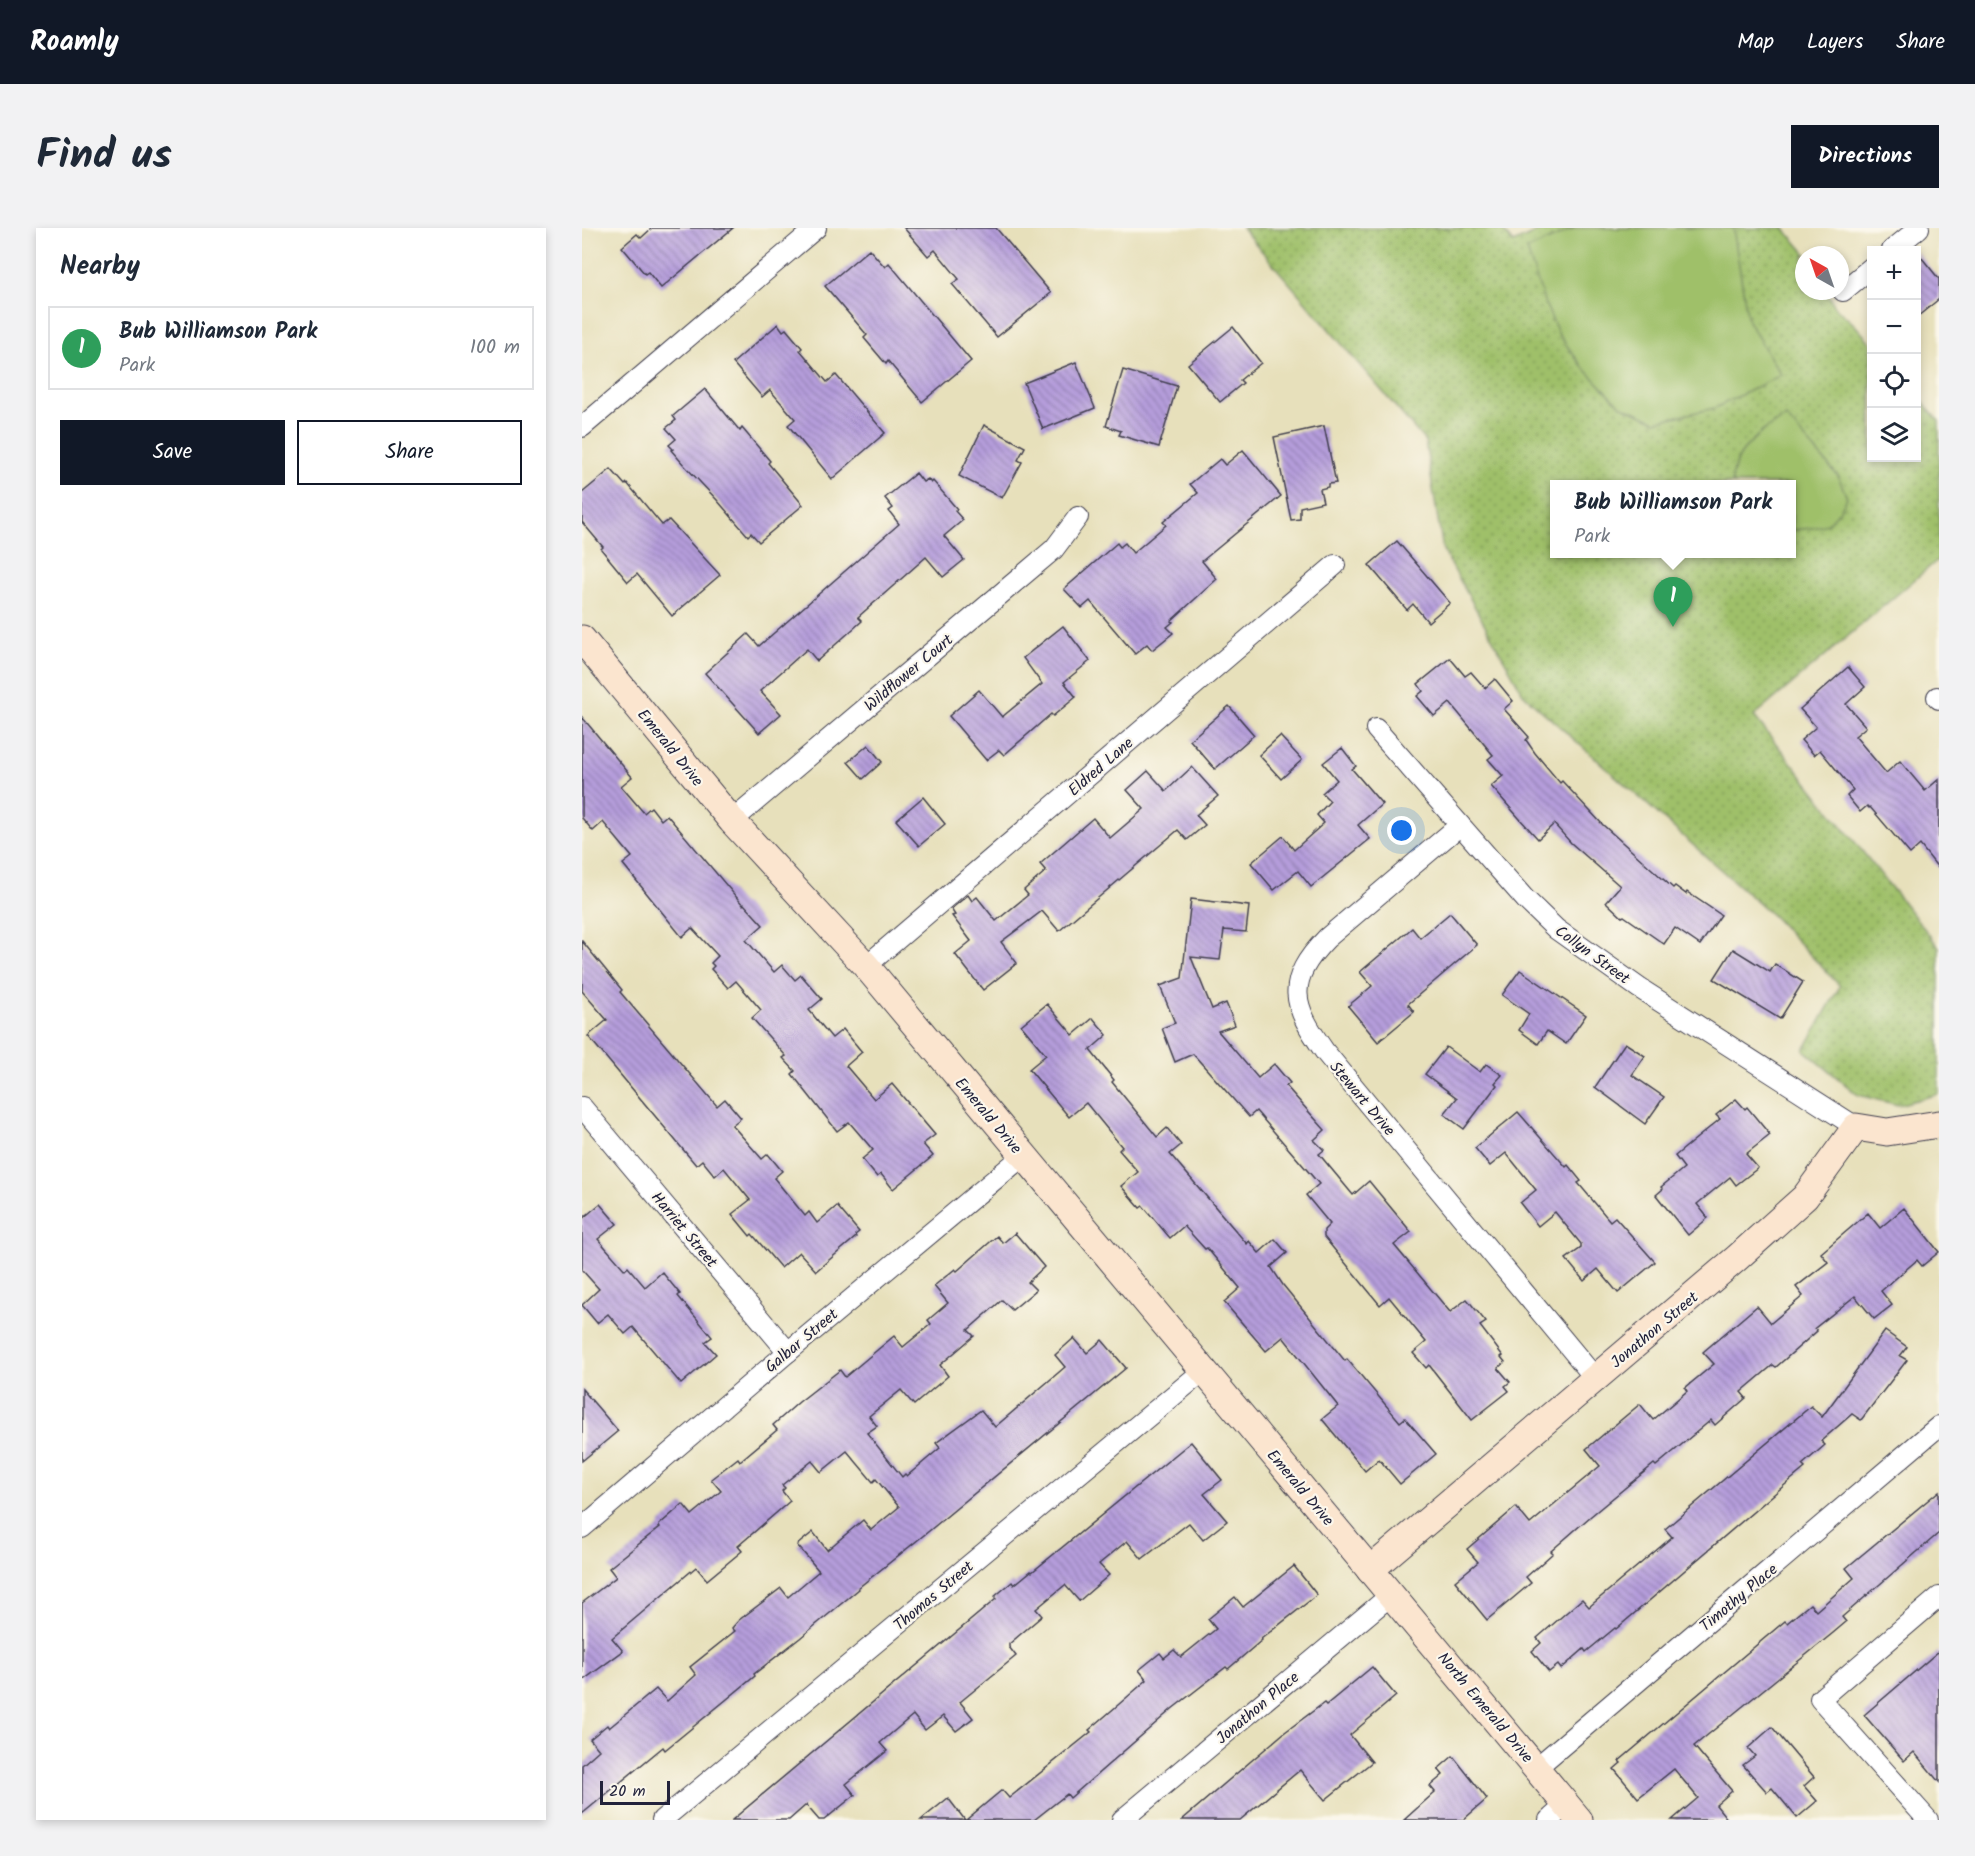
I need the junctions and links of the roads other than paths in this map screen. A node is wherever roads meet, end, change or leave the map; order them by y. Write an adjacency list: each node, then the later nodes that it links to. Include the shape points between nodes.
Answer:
1 (816, 228): 6 (street)
2 (1919, 228): 3 (street)
3 (1897, 246)
4 (1867, 271): 5 (street)
5 (1849, 286)
6 (582, 427)
7 (1078, 517): 11 (street, Wildflower Court, via 1054,549)
8 (1335, 565): 13 (street, Eldred Lane)
9 (582, 639): 11 (main road, Emerald Drive)
10 (1376, 729): 12 (street, Collyn Street)
11 (732, 821): 13 (main road, Emerald Drive)
12 (1459, 826): 16 (street, Collyn Street, via 1556,929 1639,988); 20 (street, Stewart Drive, via 1309,956 1299,977 1297,999 1305,1024 1325,1052)
13 (866, 966): 17 (main road, Emerald Drive)
14 (582, 1107): 18 (street, Harriet Street)
15 (1939, 1124): 16 (main road, via 1887,1132)
16 (1856, 1127): 20 (main road, Jonathon Street, via 1805,1197)
17 (1023, 1156): 18 (street, Galbar Street); 19 (main road, Emerald Drive)
18 (788, 1352): 22 (street, Galbar Street)
19 (1203, 1371): 23 (main road, Emerald Drive); 28 (street, Thomas Street)
20 (1595, 1378): 23 (main road, Jonathon Street)
21 (1939, 1426): 26 (street, Timothy Place)
22 (582, 1527)
23 (1371, 1570): 24 (main road, Emerald Drive)
24 (1391, 1595): 26 (main road, North Emerald Drive); 29 (street, Jonathon Place)
25 (1939, 1597): 30 (street, via 1820,1699)
26 (1536, 1768): 27 (main road, North Emerald Drive)
27 (1565, 1815)
28 (662, 1820)
29 (1122, 1820)
30 (1928, 1820)

